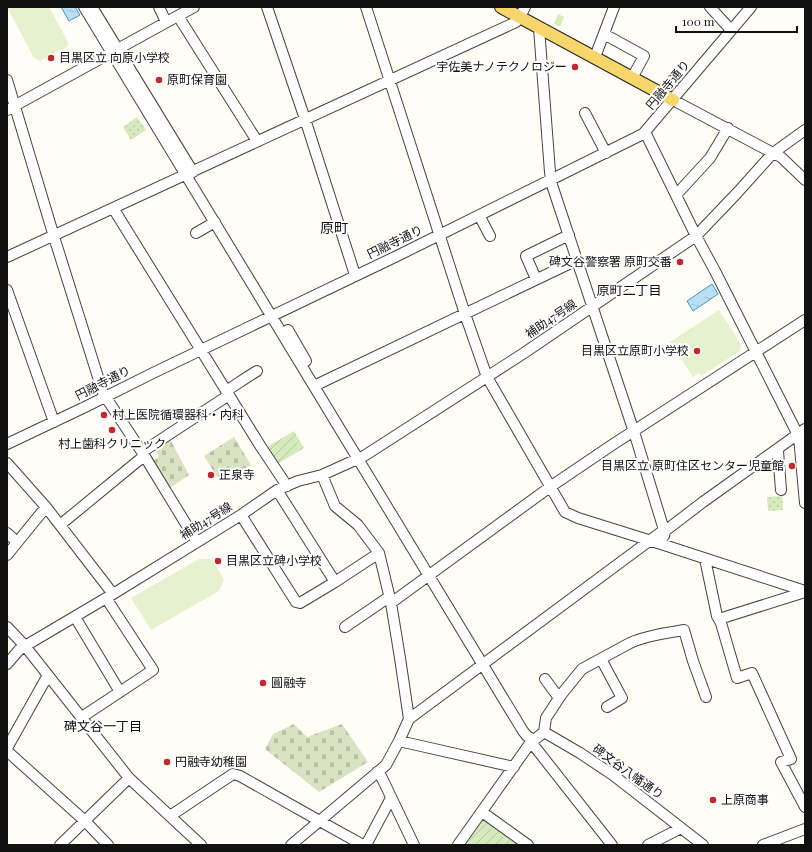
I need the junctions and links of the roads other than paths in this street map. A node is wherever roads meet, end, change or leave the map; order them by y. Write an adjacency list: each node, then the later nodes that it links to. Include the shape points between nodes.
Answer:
1 (84, 7): 17 (street)
2 (92, 7): 17 (street)
3 (159, 7): 13 (street)
4 (194, 7): 12 (street)
5 (267, 7): 25 (street)
6 (366, 7): 21 (street)
7 (501, 7): 11 (main road)
8 (614, 7): 16 (street)
9 (710, 7): 15 (street)
10 (751, 7): 15 (street, 円融寺通り)
11 (522, 12): 14 (main road); 21 (street, via 516,22)
12 (178, 16): 13 (street); 29 (street)
13 (166, 22): 17 (street)
14 (539, 28): 18 (main road); 33 (street)
15 (731, 30): 22 (street, 円融寺通り)
16 (604, 34): 18 (street); 19 (street, via 644,56)
17 (115, 51): 23 (street); 32 (street)
18 (595, 57): 19 (main road)
19 (632, 78): 22 (main road)
20 (7, 80): 23 (street)
21 (390, 80): 25 (street); 40 (street)
22 (672, 100): 26 (street); 28 (street, 円融寺通り)
23 (11, 108): 41 (street)
24 (585, 113): 31 (street)
25 (305, 119): 29 (street); 47 (street)
26 (728, 128): 30 (street); 35 (street, via 710,158)
27 (805, 130): 30 (street, 補助47号線)
28 (645, 132): 31 (street, 円融寺通り); 35 (street)
29 (257, 142): 32 (street)
30 (774, 152): 34 (street); 44 (street, 補助47号線)
31 (606, 153): 33 (street, 円融寺通り)
32 (189, 173): 36 (street); 38 (street); 52 (street)
33 (551, 179): 37 (street, 円融寺通り); 42 (street)
34 (805, 180)
35 (676, 195): 44 (street)
36 (113, 208): 41 (street); 54 (street)
37 (479, 215): 40 (street, 円融寺通り); 43 (street)
38 (214, 222): 39 (street); 52 (street)
39 (196, 233)
40 (440, 234): 47 (street, 円融寺通り); 51 (street)
41 (54, 235): 45 (street); 60 (street)
42 (569, 235): 46 (street); 48 (street, via 526,256)
43 (490, 236)
44 (696, 236): 50 (street, 補助47号線); 55 (street)
45 (7, 257)
46 (576, 260): 48 (street); 50 (street)
47 (355, 275): 52 (street, 円融寺通り)
48 (536, 279): 51 (street)
49 (7, 290): 61 (street)
50 (592, 307): 57 (street, 補助47号線); 62 (street)
51 (465, 314): 57 (street); 58 (street)
52 (275, 315): 54 (street, 円融寺通り); 58 (street)
53 (805, 320): 55 (street)
54 (201, 350): 59 (street); 60 (street, 円融寺通り)
55 (756, 352): 62 (street); 63 (street)
56 (258, 371): 59 (street, via 242,380)
57 (487, 377): 67 (street, 補助47号線); 71 (street)
58 (317, 385): 67 (street)
59 (228, 393): 66 (street); 70 (street)
60 (105, 397): 61 (street, 円融寺通り); 66 (street)
61 (54, 422): 64 (street, 円融寺通り)
62 (633, 432): 71 (street); 78 (street)
63 (801, 432): 65 (street); 74 (street, via 799,437)
64 (7, 444)
65 (777, 449): 73 (street); 78 (street)
66 (143, 454): 77 (street); 82 (street)
67 (361, 457): 69 (street, 補助47号線); 87 (street)
68 (7, 463): 75 (street)
69 (322, 475): 70 (street, 補助47号線); 84 (street, via 335,506 358,525)
70 (286, 486): 72 (street, 補助47号線)
71 (550, 487): 80 (street, via 567,514); 87 (street)
72 (277, 490): 76 (street, 補助47号線); 88 (street)
73 (781, 490)
74 (805, 503)
75 (46, 506): 77 (street); 81 (street)
76 (241, 515): 82 (street, 補助47号線); 88 (street, via 296,602 300,603)
77 (60, 525): 90 (street)
78 (665, 531): 80 (street); 83 (street)
79 (7, 533): 81 (street)
80 (650, 541): 83 (street); 98 (street)
81 (17, 542): 85 (street)
82 (197, 542): 90 (street, 補助47号線)
83 (661, 544): 86 (street)
84 (379, 553): 88 (street); 91 (street)
85 (7, 555)
86 (705, 559): 89 (street); 93 (street)
87 (431, 574): 91 (street); 98 (street)
88 (335, 582)
89 (805, 592): 93 (street)
90 (109, 596): 92 (street, 補助47号線); 102 (street, via 153,670)
91 (390, 601): 95 (street, via 386,599); 107 (street)
92 (75, 616): 96 (street, 補助47号線); 102 (street)
93 (719, 619): 116 (street, via 737,678 752,673 791,759 781,762)
94 (7, 627): 96 (street)
95 (345, 627)
96 (25, 646): 99 (street, 補助47号線); 100 (street)
97 (601, 659): 103 (street, via 635,640 684,630); 104 (street, via 582,670); 105 (street, via 622,698)
98 (485, 662): 107 (street); 110 (street)
99 (7, 664)
100 (48, 675): 106 (street); 111 (street)
101 (545, 679): 104 (street)
102 (120, 692): 106 (street)
103 (706, 697)
104 (559, 698): 108 (street, via 546,718)
105 (607, 707)
106 (82, 717): 114 (street)
107 (409, 719): 109 (street)
108 (544, 732): 110 (street); 121 (street, 碑文谷八幡通り, via 613,775)
109 (399, 741): 112 (street); 113 (street, via 386,765)
110 (536, 742): 112 (street); 131 (street); 132 (street)
111 (7, 750): 119 (street)
112 (514, 767): 117 (street)
113 (377, 772): 115 (street); 120 (street)
114 (129, 778): 118 (street); 119 (street)
115 (391, 798): 127 (street); 128 (street)
116 (805, 807)
117 (482, 812): 129 (street); 130 (street)
118 (170, 816): 120 (street, via 233,774); 125 (street)
119 (85, 821): 123 (street); 124 (street)
120 (320, 821): 126 (street); 127 (street)
121 (681, 828): 133 (street); 134 (street, 碑文谷八幡通り)
122 (805, 829): 135 (street)
123 (60, 845)
124 (108, 845)
125 (201, 845)
126 (291, 845)
127 (364, 845)
128 (414, 845)
129 (458, 845)
130 (528, 845)
131 (612, 845)
132 (620, 845)
133 (648, 845)
134 (703, 845)
135 (763, 845)

